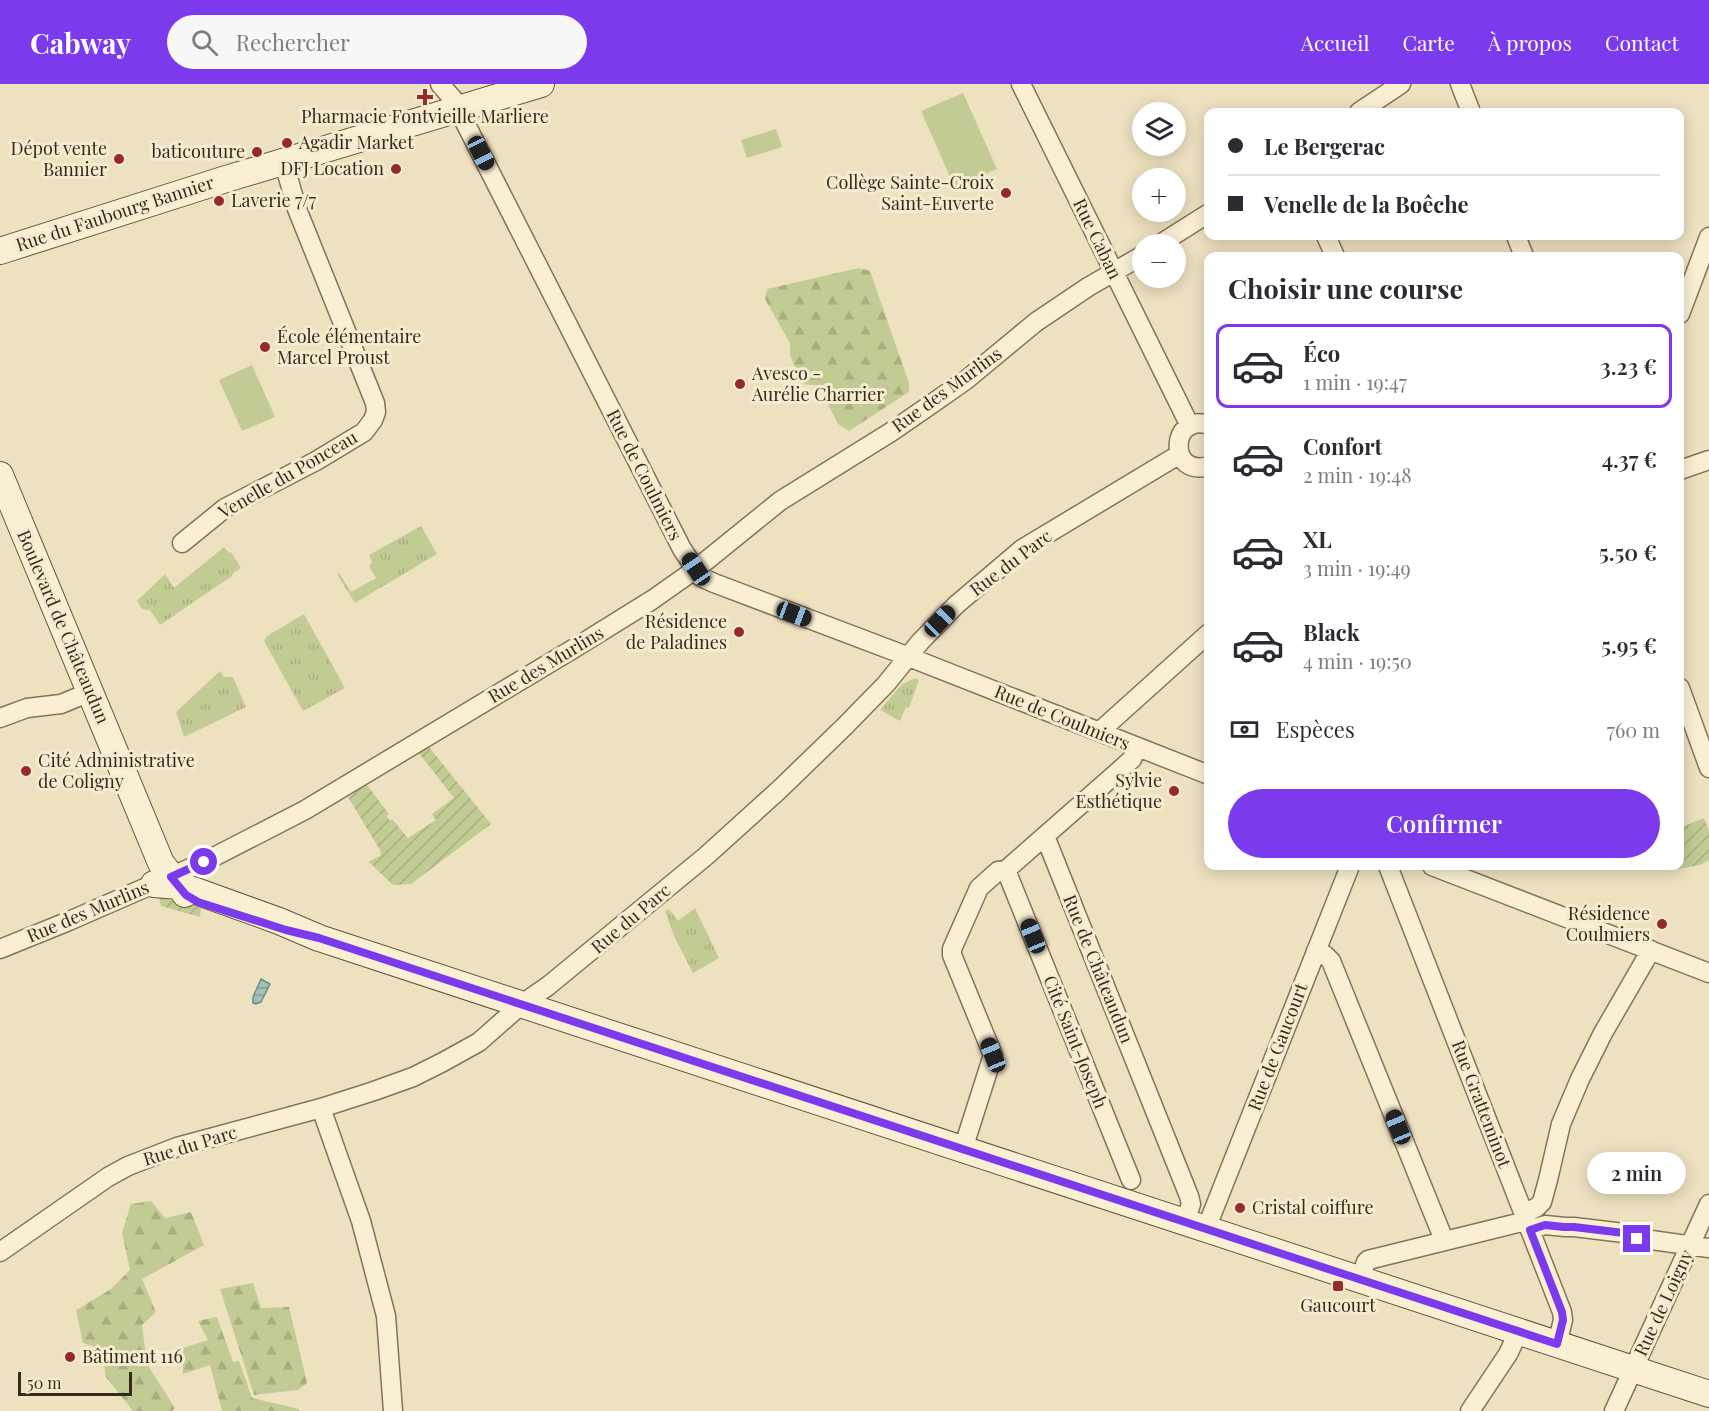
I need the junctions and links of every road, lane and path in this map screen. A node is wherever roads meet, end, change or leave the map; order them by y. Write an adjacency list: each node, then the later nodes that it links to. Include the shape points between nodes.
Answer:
1 (440, 84): 8 (street, Rue de Coulmiers)
2 (541, 84): 8 (main road, Rue du Faubourg Bannier)
3 (1021, 84): 15 (street, Rue Caban)
4 (1401, 84): 6 (street)
5 (1460, 84): 7 (street)
6 (1365, 108)
7 (1469, 108)
8 (459, 110): 9 (main road, Rue du Faubourg Bannier); 25 (street, Rue de Coulmiers, via 682,549)
9 (284, 163): 13 (main road, Rue du Faubourg Bannier); 24 (street, Venelle du Ponceau, via 297,209 376,412 364,432 225,508)
10 (1204, 216): 11 (street)
11 (1176, 234)
12 (1709, 237): 16 (street)
13 (0, 251)
14 (1132, 262): 15 (street, Rue des Murlins)
15 (1114, 273): 18 (street, Rue Caban); 25 (street, Rue des Murlins, via 1036,322 966,380 891,432 780,501)
16 (1684, 303)
17 (1204, 425): 18 (street)
18 (1190, 426): 19 (street, via 1178,441)
19 (1180, 454): 21 (street, via 1188,465); 27 (street, Rue du Parc, via 1022,549 956,605)
20 (1709, 460): 22 (street)
21 (1204, 467)
22 (1684, 469)
23 (0, 475): 28 (main road, Boulevard de Châteaudun)
24 (182, 543)
25 (696, 569): 27 (street, Rue de Coulmiers, via 701,577 714,583); 40 (street, Rue des Murlins, via 573,649 305,810)
26 (1204, 638): 31 (street)
27 (908, 658): 31 (street, Rue de Coulmiers); 45 (street, Rue du Parc, via 846,726 706,856)
28 (90, 692): 30 (street, via 62,704 27,708); 40 (main road, Boulevard de Châteaudun)
29 (1684, 699): 33 (street)
30 (0, 718)
31 (1099, 732): 32 (street, Rue de Coulmiers)
32 (1137, 747): 34 (street, Rue de Coulmiers); 35 (street, via 1132,759)
33 (1709, 768)
34 (1204, 773)
35 (1045, 836): 36 (street); 51 (street, Rue de Châteaudun, via 1189,1196)
36 (1006, 870): 47 (street, via 998,871 979,888 951,955 993,1055); 48 (street, Cité Saint-Joseph)
37 (1348, 870): 43 (street, Rue de Gaucourt)
38 (1390, 870): 50 (street, Rue Gratteminot)
39 (1442, 870): 42 (street)
40 (168, 882): 41 (street, Rue des Murlins); 45 (main road, via 309,934)
41 (0, 949)
42 (1651, 950): 44 (street); 50 (street, via 1603,1033 1565,1115 1542,1202)
43 (1316, 951): 51 (street, Rue de Gaucourt); 52 (street, via 1331,961)
44 (1709, 973)
45 (522, 1004): 46 (street, Rue du Parc, via 479,1042 443,1062 413,1077); 47 (main road)
46 (321, 1108): 54 (street, Rue du Parc, via 177,1147 128,1166); 60 (street, via 362,1221 386,1316)
47 (963, 1149): 51 (main road)
48 (1131, 1180)
49 (1709, 1204): 53 (street, Rue de Loigny)
50 (1527, 1222): 52 (street); 53 (street, via 1632,1234 1637,1239); 57 (street, Rue Gratteminot, via 1562,1312)
51 (1196, 1225): 55 (main road)
52 (1444, 1240): 55 (street, via 1368,1260)
53 (1700, 1247): 58 (street, Rue de Loigny)
54 (0, 1252)
55 (1360, 1279): 56 (main road)
56 (1519, 1331): 57 (main road); 61 (street)
57 (1557, 1344): 58 (main road)
58 (1634, 1369): 59 (main road); 62 (street, Rue de Loigny)
59 (1709, 1394)
60 (393, 1411)
61 (1470, 1411)
62 (1614, 1411)

